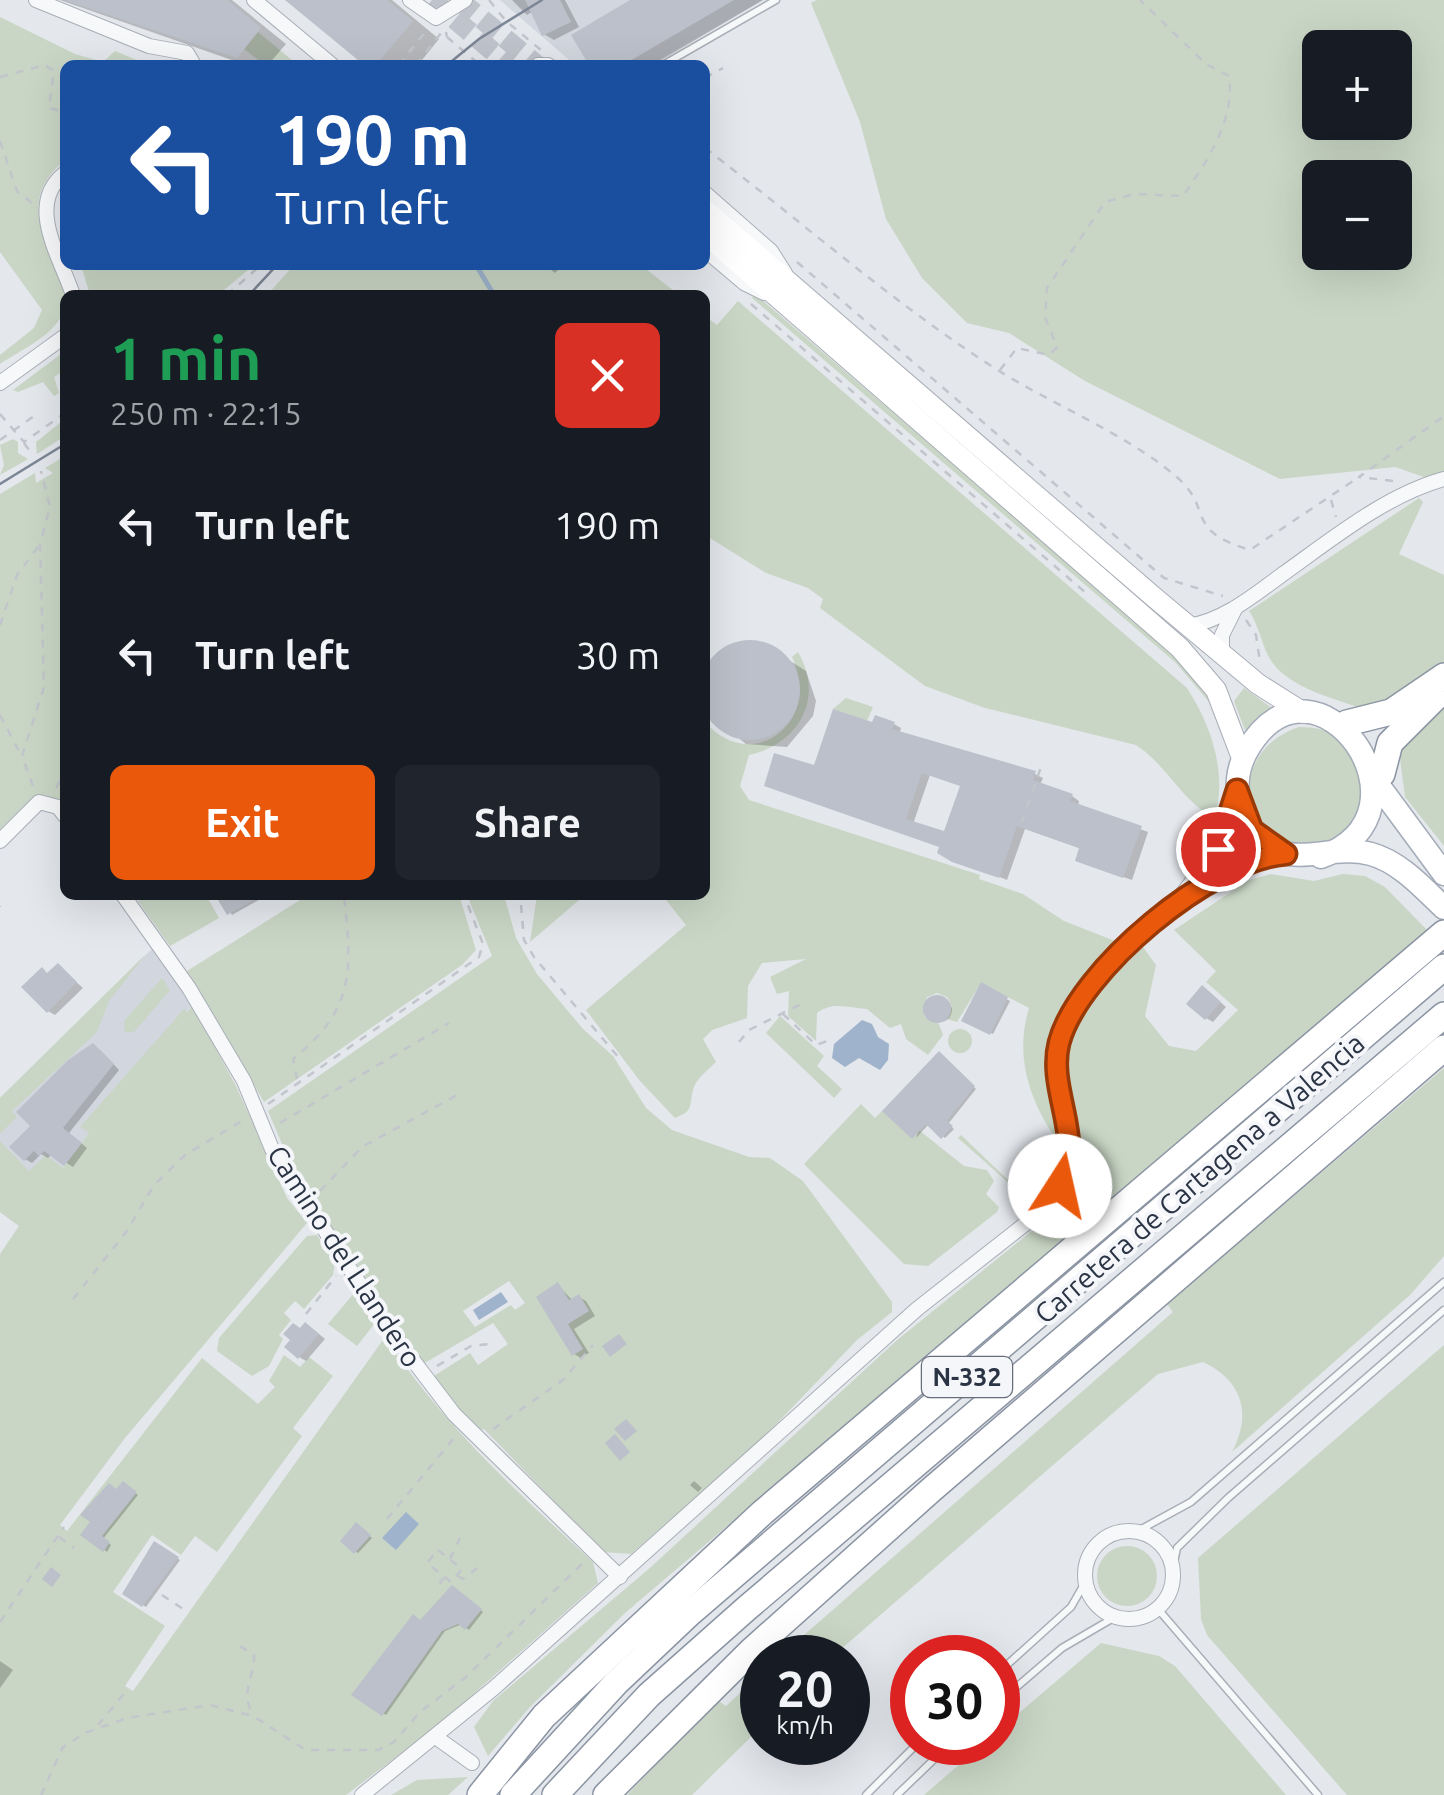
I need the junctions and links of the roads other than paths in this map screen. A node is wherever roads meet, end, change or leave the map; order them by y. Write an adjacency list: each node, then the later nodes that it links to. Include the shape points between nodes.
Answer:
1 (36, 0): 6 (street, via 150,46)
2 (254, 0): 9 (street)
3 (410, 0): 5 (street, via 441,17)
4 (776, 0): 10 (lane)
5 (461, 1)
6 (166, 60)
7 (170, 60): 8 (street, via 187,54)
8 (191, 60)
9 (326, 60)
10 (672, 60)
11 (60, 179): 15 (street, via 44,207)
12 (710, 198): 17 (street, via 771,250)
13 (710, 215): 17 (main road)
14 (710, 238): 17 (main road)
15 (60, 254)
16 (710, 254): 17 (street, via 744,284)
17 (791, 297): 22 (main road); 28 (main road, via 1189,657 1224,704)
18 (60, 340): 19 (street)
19 (0, 383)
20 (1444, 478): 21 (street, via 1422,485)
21 (1236, 608): 22 (street); 23 (street, via 1222,635)
22 (1188, 626): 23 (main road)
23 (1222, 652): 26 (main road)
24 (1444, 676): 27 (highway, via 1391,712)
25 (1444, 690): 29 (highway, via 1390,742)
26 (1304, 713): 27 (main road); 28 (main road, via 1267,727)
27 (1347, 723): 29 (main road, via 1364,736)
28 (1242, 758): 30 (main road)
29 (1382, 782): 34 (main road, via 1370,827); 35 (main road)
30 (1237, 790): 33 (main road, via 1252,830); 37 (street, via 1218,849)
31 (60, 813): 32 (street, via 43,802)
32 (0, 841)
33 (1286, 854): 34 (main road); 37 (street, via 1250,861)
34 (1321, 857): 38 (main road, via 1361,852 1388,861)
35 (1444, 874)
36 (127, 900): 48 (street, Camino del Llandero, via 189,988 307,1208 424,1375 466,1426)
37 (1172, 908): 48 (street, via 1094,980 1064,1031 1057,1059 1070,1153 1060,1186 1043,1210 917,1309)
38 (1444, 908)
39 (1444, 933): 54 (highway, via 762,1513)
40 (1440, 971): 62 (highway, Carretera de Cartagena a Valencia / N-332, via 690,1613)
41 (1444, 1016): 63 (highway, Carretera de Cartagena a Valencia / N-332, via 747,1608 649,1695)
42 (1444, 1048): 45 (highway, N-332)
43 (1444, 1282): 46 (lane, via 1190,1502)
44 (1444, 1310): 47 (lane, via 1228,1498 1177,1548)
45 (930, 1490): 64 (highway, N-332, via 712,1658); 65 (highway, N-332, via 751,1650)
46 (1136, 1532): 47 (street, via 1156,1540); 49 (street, via 1095,1548)
47 (1173, 1568): 50 (street, via 1171,1590)
48 (620, 1577): 55 (street)
49 (1086, 1581): 51 (street, via 1095,1603); 52 (lane, via 1071,1607)
50 (1157, 1608): 51 (street, via 1130,1620); 68 (lane)
51 (1114, 1617): 53 (lane)
52 (1020, 1654)
53 (1020, 1684)
54 (544, 1716): 60 (highway); 61 (highway)
55 (437, 1738): 56 (street); 59 (street)
56 (472, 1764)
57 (895, 1765): 66 (lane)
58 (928, 1765): 67 (lane)
59 (362, 1795)
60 (462, 1795)
61 (480, 1795)
62 (513, 1795)
63 (555, 1795)
64 (566, 1795)
65 (606, 1795)
66 (866, 1795)
67 (897, 1795)
68 (1318, 1795)

